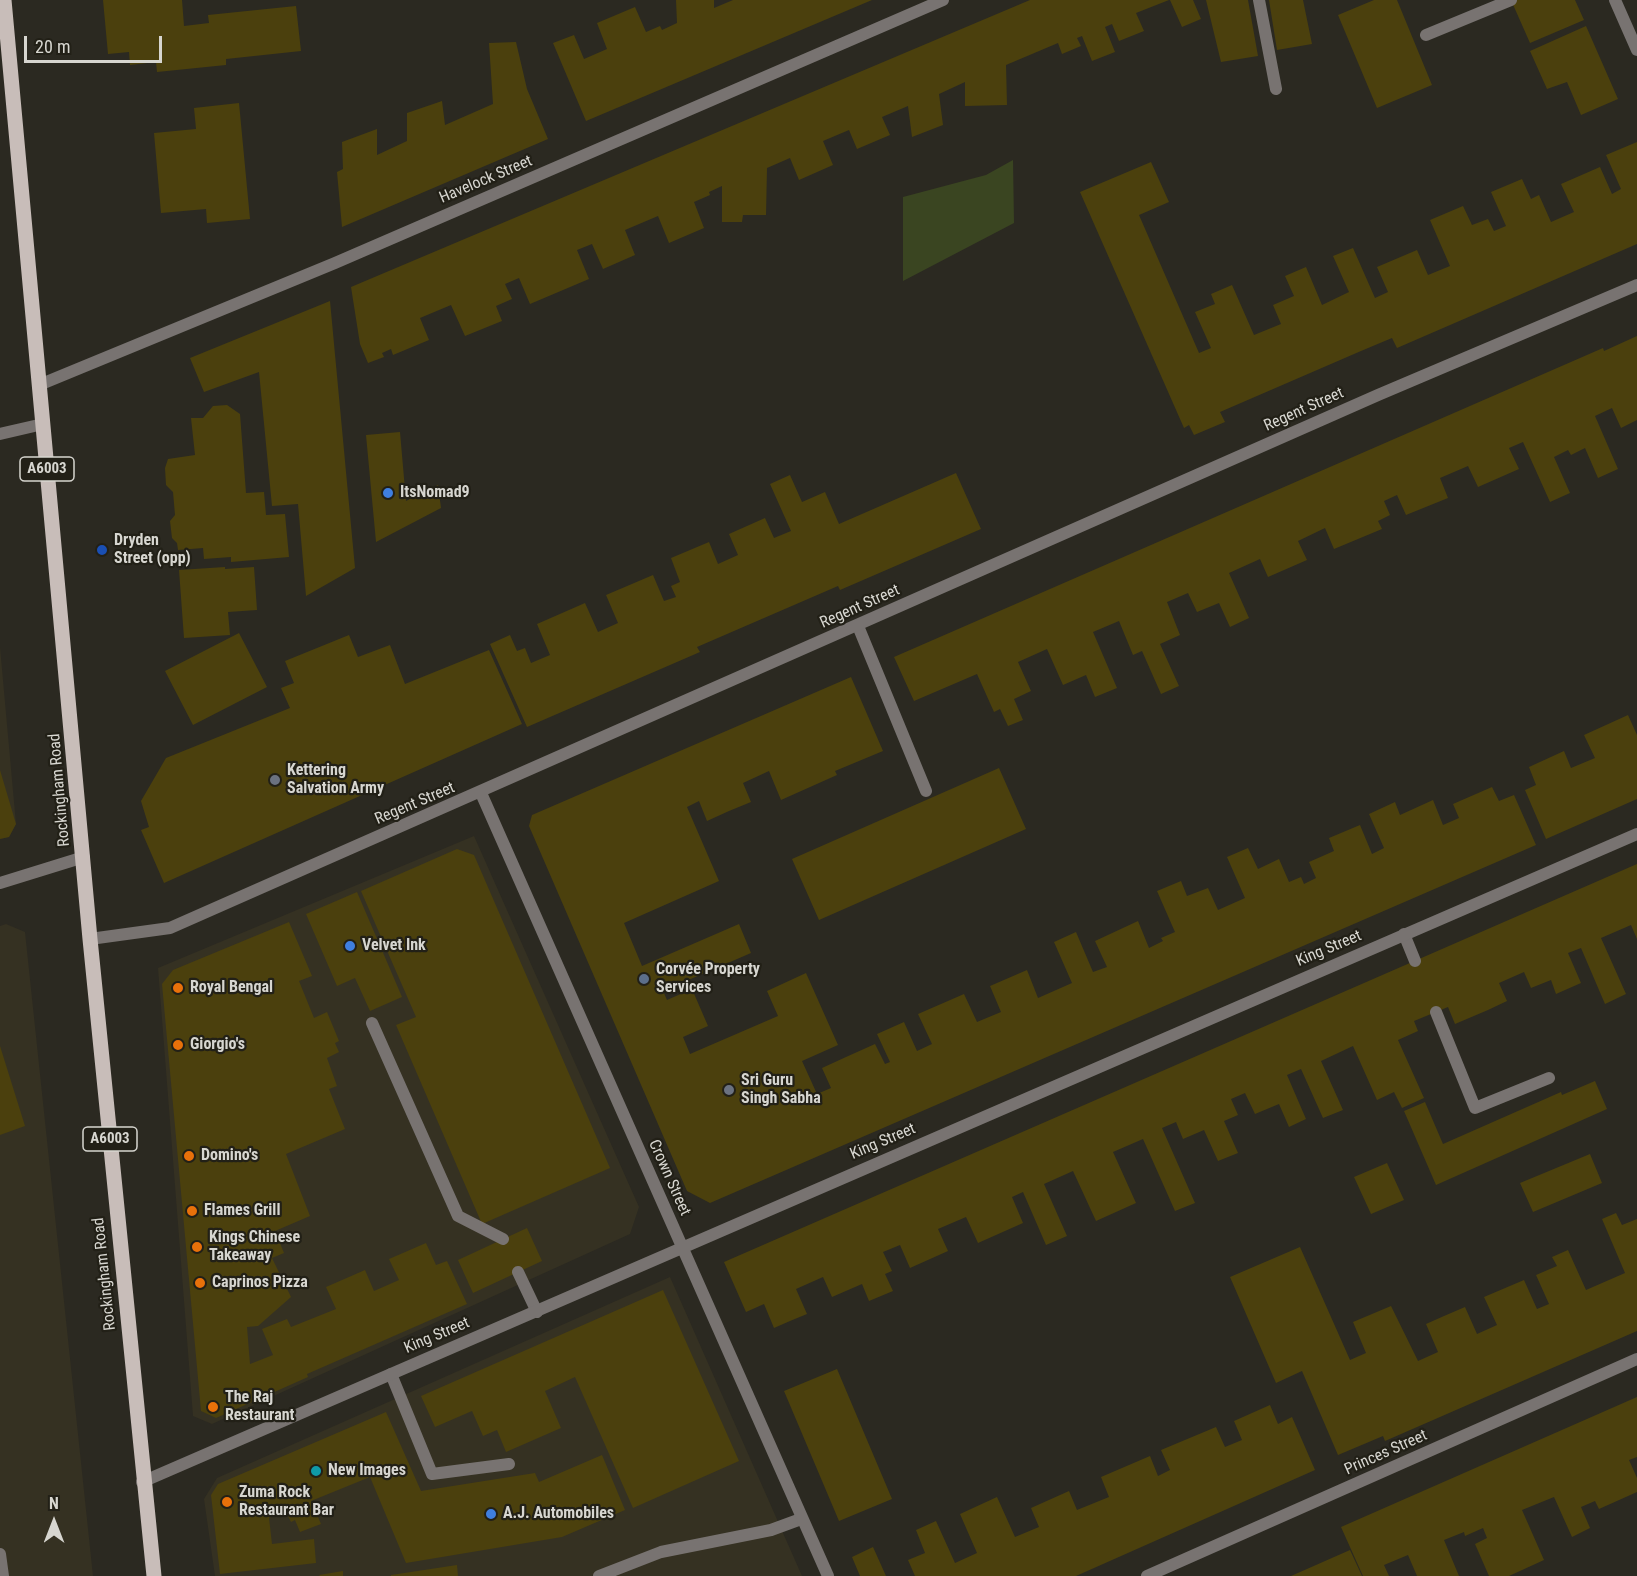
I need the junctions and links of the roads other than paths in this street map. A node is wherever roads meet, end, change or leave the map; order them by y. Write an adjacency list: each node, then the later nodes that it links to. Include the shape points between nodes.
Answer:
1 (3, 0): 10 (main road, Rockingham Road / A6003)
2 (943, 0): 10 (street, Havelock Street, via 335,263)
3 (1259, 0): 8 (street)
4 (1511, 0): 6 (street)
5 (1615, 0): 7 (street)
6 (1426, 35)
7 (1637, 50)
8 (1276, 88)
9 (1637, 285): 13 (street, Regent Street, via 1378,395)
10 (39, 385): 11 (main road, Rockingham Road / A6003)
11 (43, 424): 12 (street); 17 (main road, Rockingham Road / A6003)
12 (0, 434)
13 (858, 626): 14 (street); 15 (street, Regent Street)
14 (926, 791)
15 (481, 793): 20 (street, Regent Street, via 170,928); 26 (street, Crown Street)
16 (1637, 834): 19 (street, King Street)
17 (84, 857): 18 (street); 20 (main road, Rockingham Road / A6003)
18 (0, 883)
19 (1404, 934): 21 (street); 26 (street, King Street)
20 (90, 939): 32 (main road, Rockingham Road / A6003)
21 (1415, 961)
22 (1436, 1012): 24 (street, via 1475,1108)
23 (372, 1023): 25 (street, via 458,1216)
24 (1549, 1077)
25 (503, 1239)
26 (681, 1247): 28 (street, King Street); 33 (street, Crown Street)
27 (518, 1272): 28 (street)
28 (537, 1312): 30 (street, King Street)
29 (1637, 1359): 39 (street, Princes Street)
30 (391, 1374): 31 (street, via 432,1474); 32 (street, King Street)
31 (509, 1464)
32 (142, 1482): 36 (main road, Rockingham Road / A6003)
33 (801, 1519): 37 (street, via 771,1530 661,1552); 38 (street, Crown Street)
34 (0, 1554): 35 (street)
35 (3, 1576)
36 (154, 1576)
37 (599, 1576)
38 (828, 1576)
39 (1148, 1576)

